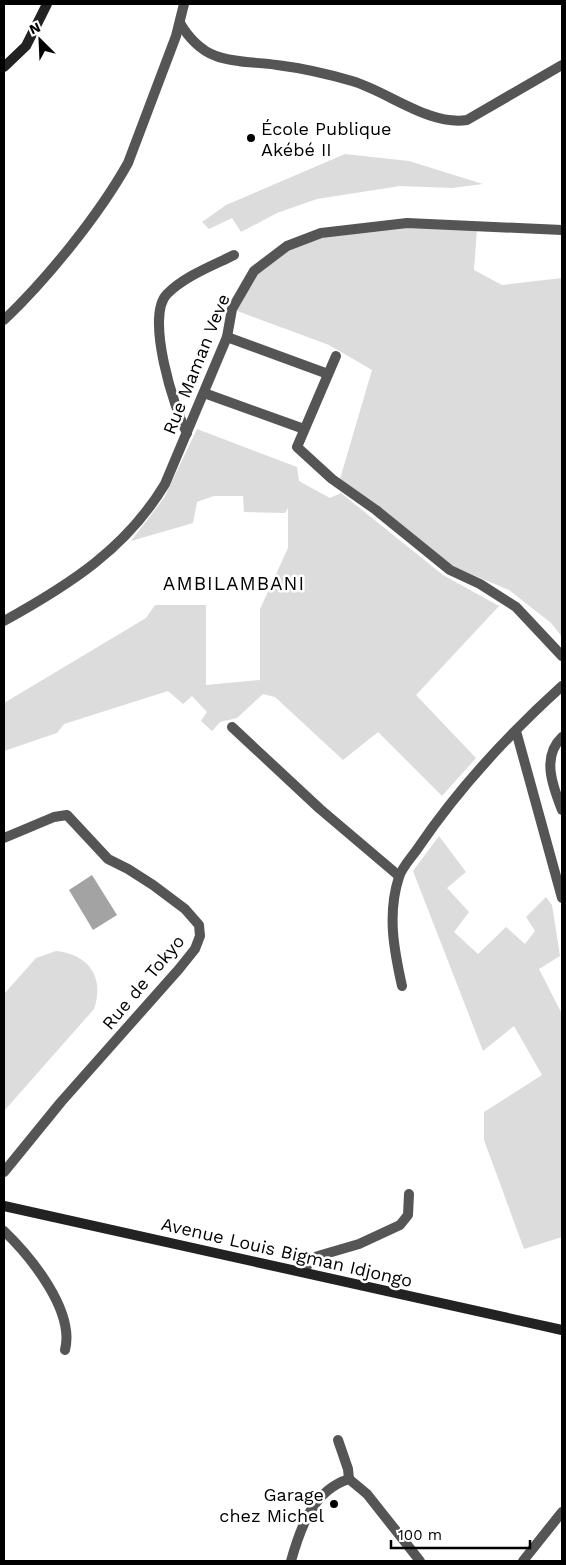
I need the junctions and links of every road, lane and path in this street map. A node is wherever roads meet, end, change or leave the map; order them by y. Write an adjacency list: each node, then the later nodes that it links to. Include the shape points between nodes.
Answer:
1 (47, 4): 5 (main road, via 26,46)
2 (184, 4): 3 (street)
3 (180, 23): 4 (street, via 205,52 217,57 288,66 351,80 402,104 453,120 466,120); 8 (street, via 120,178 58,260)
4 (562, 66)
5 (4, 67)
6 (562, 230): 9 (street, Rue Maman Veve, via 422,222 321,233 287,246 254,271 232,309)
7 (234, 256): 14 (street, via 188,279 166,294 162,304 159,323 166,373)
8 (4, 320)
9 (227, 337): 11 (street); 12 (street, Rue Maman Veve)
10 (336, 356): 11 (street)
11 (328, 374): 13 (street)
12 (204, 393): 13 (street); 14 (street, Rue Maman Veve)
13 (304, 429): 16 (street, via 297,447 332,479 450,570 516,607)
14 (187, 434): 15 (street, Rue Maman Veve, via 166,484 115,547 80,575)
15 (4, 621)
16 (562, 656)
17 (562, 686): 19 (street)
18 (232, 727): 23 (street, via 320,809)
19 (516, 731): 23 (street, via 435,823); 24 (street)
20 (562, 737): 21 (street, via 550,754 550,772)
21 (562, 810)
22 (4, 838): 26 (street, Rue de Tokyo, via 54,817 67,815 108,859 128,868 185,909 199,925 200,936 180,969 61,1102)
23 (399, 876): 25 (street, via 392,915 393,945)
24 (562, 898)
25 (402, 986)
26 (4, 1172)
27 (410, 1194): 30 (street, via 408,1214 400,1225 359,1244 318,1256 310,1260)
28 (4, 1206): 30 (main road, Avenue Louis Bigman Idjongo)
29 (4, 1231): 32 (street, via 51,1290 66,1329)
30 (304, 1272): 31 (main road, Avenue Louis Bigman Idjongo)
31 (562, 1330)
32 (65, 1350)
33 (338, 1440): 34 (street)
34 (349, 1479): 36 (street, via 329,1490 315,1504); 37 (street, via 367,1494)
35 (562, 1512): 38 (street)
36 (291, 1561)
37 (420, 1561)
38 (523, 1561)

